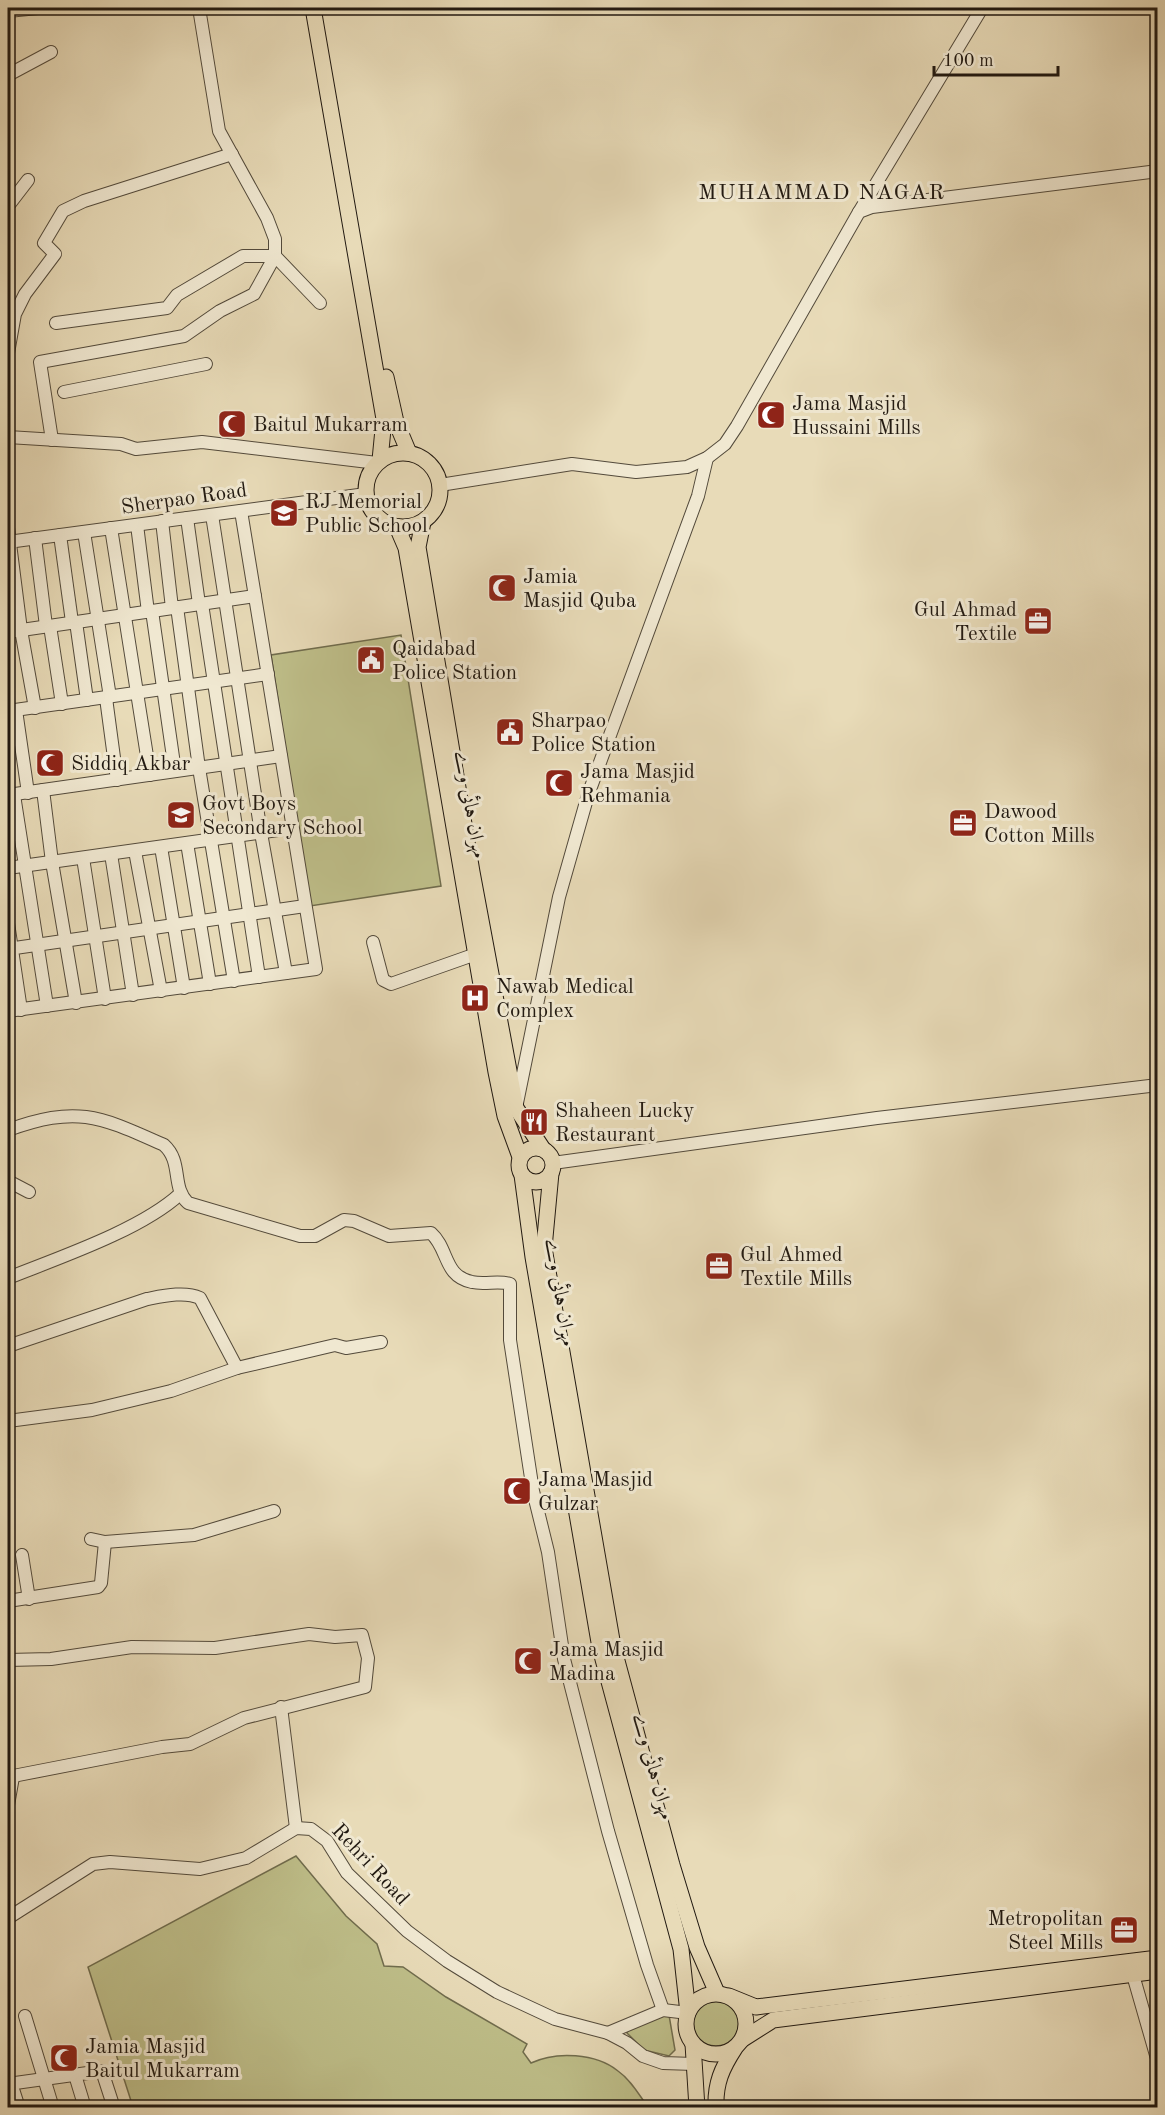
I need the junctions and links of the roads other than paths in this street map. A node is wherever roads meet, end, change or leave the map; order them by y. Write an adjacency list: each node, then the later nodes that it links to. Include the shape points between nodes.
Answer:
1 (38, 8): 6 (street)
2 (199, 8): 10 (street, via 219,131)
3 (313, 8): 9 (main road)
4 (321, 8): 9 (main road)
5 (982, 8): 14 (street)
6 (8, 11)
7 (51, 52): 8 (street)
8 (8, 75)
9 (334, 105): 24 (main road, via 396,422); 26 (main road, via 384,418)
10 (232, 154): 15 (street, via 267,218 275,239); 18 (street, via 63,211 44,243 55,254 15,314)
11 (1158, 171): 14 (street, via 872,207)
12 (28, 180): 13 (street)
13 (8, 206)
14 (859, 212): 25 (street, via 737,426 725,444)
15 (275, 256): 16 (street); 17 (street, via 243,256 177,295 167,308); 23 (street, via 254,294 184,336 40,362)
16 (320, 303)
17 (56, 323)
18 (8, 354)
19 (206, 364): 20 (street)
20 (64, 392)
21 (8, 432): 22 (street)
22 (8, 437): 23 (street)
23 (52, 440): 26 (street, via 121,444 136,449 202,442)
24 (409, 453): 26 (main road, via 389,455); 27 (main road, via 432,466)
25 (707, 458): 27 (street, via 687,467 636,472 572,464); 114 (street, via 698,496 588,795 559,897)
26 (379, 461): 28 (main road, via 370,472)
27 (440, 485): 33 (main road, via 437,506)
28 (366, 494): 29 (street, Sherpao Road); 35 (main road, via 371,509 382,521)
29 (241, 510): 30 (street, Sherpao Road); 42 (street)
30 (212, 515): 31 (street, Sherpao Road); 43 (street)
31 (187, 518): 32 (street, Sherpao Road); 44 (street)
32 (162, 521): 34 (street, Sherpao Road); 45 (street)
33 (423, 522): 35 (main road); 114 (main road, via 418,548)
34 (137, 525): 37 (street, Sherpao Road); 46 (street)
35 (397, 527): 100 (main road, مہران ہائی وے, via 406,548)
36 (8, 528): 41 (street)
37 (111, 528): 38 (street, Sherpao Road); 47 (street)
38 (84, 532): 39 (street, Sherpao Road); 48 (street)
39 (60, 535): 40 (street, Sherpao Road); 49 (street)
40 (35, 538): 41 (street, Sherpao Road); 50 (street)
41 (9, 542): 51 (street)
42 (255, 596): 43 (street); 53 (street)
43 (226, 601): 44 (street); 54 (street)
44 (200, 604): 45 (street); 55 (street)
45 (174, 608): 46 (street); 56 (street)
46 (150, 611): 47 (street); 57 (street)
47 (124, 615): 48 (street); 58 (street)
48 (99, 619): 49 (street); 59 (street)
49 (74, 622): 50 (street); 60 (street)
50 (48, 626): 51 (street); 61 (street)
51 (21, 630): 52 (street); 62 (street)
52 (8, 632)
53 (268, 674): 54 (street); 64 (street)
54 (239, 678): 55 (street); 65 (street)
55 (212, 682): 56 (street); 66 (street)
56 (187, 686): 57 (street); 67 (street)
57 (164, 689): 58 (street); 68 (street)
58 (138, 693): 59 (street); 69 (street)
59 (108, 697): 60 (street); 70 (street)
60 (87, 700): 61 (street)
61 (62, 704): 62 (street)
62 (35, 708): 63 (street)
63 (10, 709): 72 (street)
64 (281, 756): 65 (street); 74 (street)
65 (251, 760): 66 (street); 75 (street)
66 (225, 764): 67 (street); 76 (street)
67 (198, 768): 68 (street); 77 (street)
68 (175, 771): 69 (street)
69 (150, 775): 70 (street)
70 (117, 780): 71 (street)
71 (43, 790): 72 (street); 83 (street)
72 (28, 793): 73 (street)
73 (11, 795): 84 (street)
74 (292, 828): 75 (street); 86 (street)
75 (261, 833): 76 (street); 87 (street)
76 (236, 836): 77 (street); 88 (street)
77 (212, 840): 78 (street); 89 (street)
78 (187, 843): 79 (street); 90 (street)
79 (162, 847): 80 (street); 92 (street)
80 (135, 850): 81 (street); 93 (street)
81 (111, 854): 82 (street); 94 (street)
82 (83, 858): 83 (street); 95 (street)
83 (52, 862): 84 (street); 96 (street)
84 (26, 866): 85 (street); 98 (street)
85 (8, 868)
86 (305, 906): 87 (street); 101 (street, via 316,969)
87 (275, 910): 88 (street); 101 (street)
88 (251, 914): 89 (street); 102 (street)
89 (224, 918): 90 (street); 103 (street)
90 (199, 921): 92 (street); 104 (street)
91 (8, 923): 99 (street)
92 (173, 926): 93 (street); 105 (street)
93 (148, 929): 94 (street); 106 (street)
94 (122, 933): 95 (street); 107 (street)
95 (96, 937): 96 (street); 108 (street)
96 (65, 942): 98 (street); 109 (street)
97 (373, 942): 100 (street, via 383,980 391,984)
98 (37, 945): 99 (street); 110 (street)
99 (9, 949): 111 (street)
100 (476, 954): 117 (main road, مہران ہائی وے, via 505,1116)
101 (286, 973): 102 (street)
102 (259, 977): 103 (street)
103 (234, 981): 104 (street)
104 (210, 984): 105 (street)
105 (184, 988): 106 (street)
106 (161, 991): 107 (street)
107 (133, 995): 108 (street)
108 (105, 999): 109 (street)
109 (76, 1003): 110 (street)
110 (47, 1006): 111 (street)
111 (21, 1010): 112 (street)
112 (8, 1011)
113 (1158, 1085): 118 (street, via 877,1118)
114 (516, 1108): 116 (main road)
115 (8, 1130): 122 (street, via 59,1115 111,1121 171,1151 177,1164)
116 (543, 1149): 117 (main road, via 530,1149); 118 (main road)
117 (520, 1157): 119 (main road)
118 (552, 1168): 119 (main road, via 540,1181 533,1182); 143 (main road, via 544,1248 613,1646 697,1947)
119 (522, 1175): 145 (main road, مہران ہائی وے, via 600,1648 681,1949)
120 (8, 1181): 121 (street)
121 (29, 1192)
122 (180, 1194): 123 (street, via 164,1210); 144 (street, via 188,1203 300,1236 315,1236 344,1220 389,1236 431,1233 456,1276 472,1282 510,1284 510,1340 564,1659 611,1843)
123 (8, 1278)
124 (381, 1342): 126 (street, via 346,1348 335,1345)
125 (8, 1346): 126 (street, via 147,1299 195,1296 200,1298)
126 (237, 1368): 127 (street, via 171,1391 92,1410)
127 (8, 1421)
128 (274, 1511): 130 (street, via 194,1535)
129 (91, 1539): 130 (street)
130 (105, 1542): 132 (street, via 100,1586)
131 (22, 1555): 132 (street)
132 (28, 1599): 133 (street)
133 (8, 1601)
134 (8, 1660): 135 (street, via 51,1659 132,1647 215,1648 309,1634 363,1635 368,1658 365,1687)
135 (281, 1707): 136 (street, via 244,1718 190,1744); 138 (street)
136 (10, 1777): 137 (street)
137 (8, 1805)
138 (296, 1828): 139 (street, Rehri Road, via 246,1858 210,1868 93,1864); 147 (street, Rehri Road, via 310,1829 327,1840 347,1873 375,1902 447,1961 497,1992 555,2019)
139 (8, 1918)
140 (1158, 1958): 141 (main road)
141 (1131, 1968): 142 (main road); 143 (main road, via 756,2007); 149 (main road, via 773,2020); 150 (street)
142 (1158, 1971)
143 (723, 1995): 145 (main road, via 704,1996); 149 (main road, via 740,2004 746,2015 747,2028)
144 (663, 2010): 145 (street); 147 (street)
145 (688, 2013): 148 (main road, via 688,2034)
146 (26, 2016): 153 (street)
147 (608, 2033): 151 (street, Rehri Road, via 643,2056 663,2063)
148 (693, 2044): 149 (main road, via 703,2052 724,2054); 151 (main road)
149 (739, 2044): 160 (main road, via 722,2068 715,2089)
150 (1158, 2062)
151 (694, 2064): 159 (main road)
152 (75, 2075): 153 (street); 157 (street); 158 (street, via 102,2071)
153 (44, 2079): 154 (street); 156 (street)
154 (9, 2083): 155 (street)
155 (19, 2108)
156 (52, 2108)
157 (85, 2108)
158 (114, 2108)
159 (697, 2108)
160 (716, 2108)

